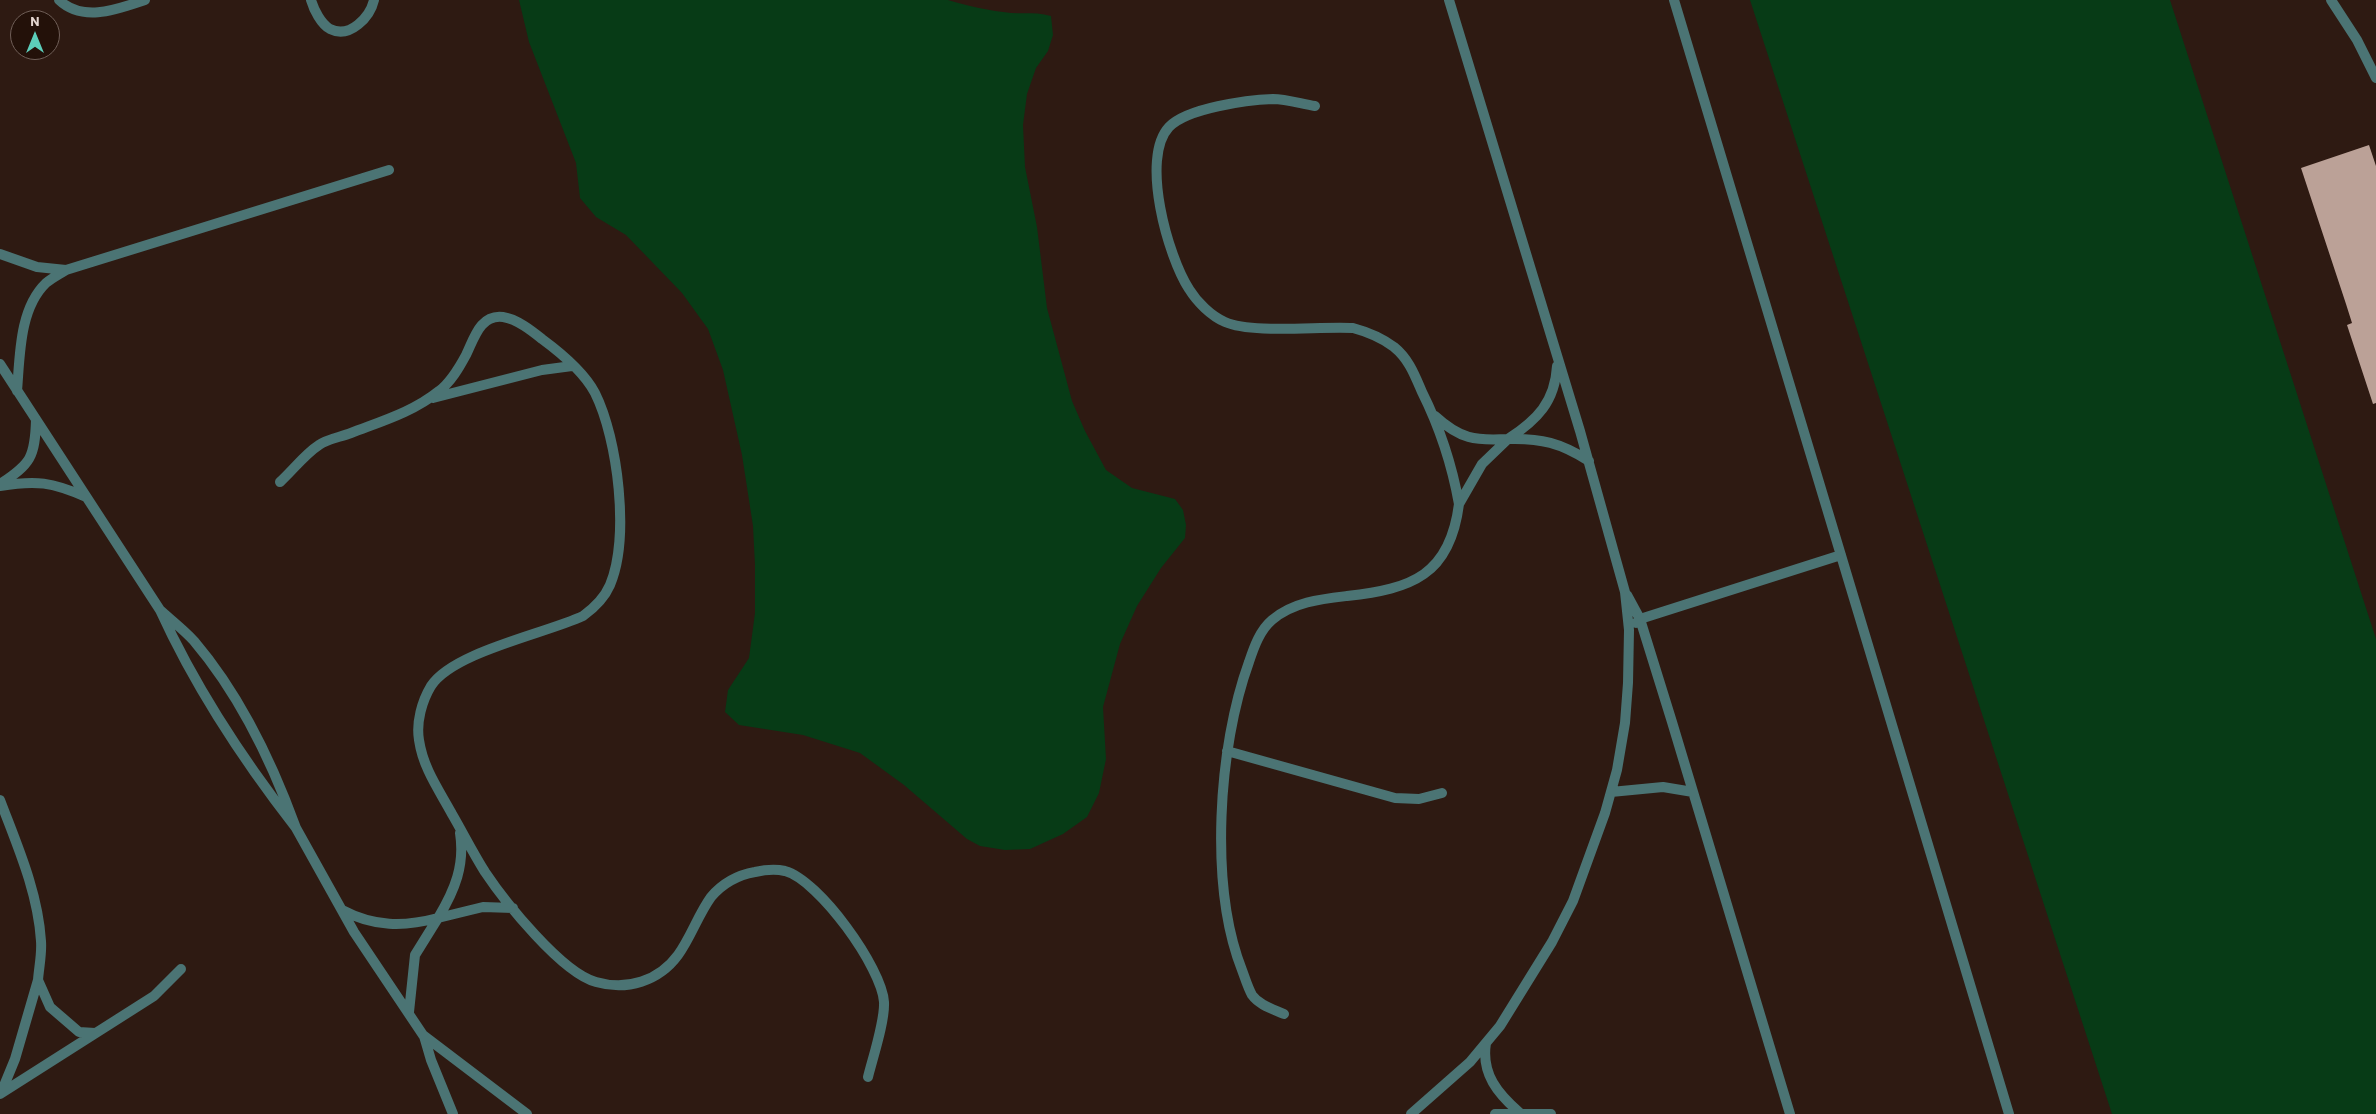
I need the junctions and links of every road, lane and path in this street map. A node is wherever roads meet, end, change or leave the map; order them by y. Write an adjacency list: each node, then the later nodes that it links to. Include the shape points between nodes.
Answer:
1 (60, 0): 2 (street, via 75,10 89,13)
2 (145, 0)
3 (311, 0): 4 (street, via 322,22 331,29 339,30 359,25 368,16)
4 (374, 0)
5 (1449, 0): 13 (street)
6 (1674, 0): 26 (street)
7 (2331, 0): 8 (street, via 2357,40)
8 (2376, 78)
9 (1314, 106): 18 (street, via 1275,99 1206,109 1176,120 1167,129 1160,141 1157,160 1158,187 1163,221 1180,272 1200,303 1226,322 1245,327 1353,328 1383,340 1405,358)
10 (389, 170): 12 (street)
11 (0, 254): 12 (street, via 37,267)
12 (66, 270): 16 (street, via 46,283 24,325)
13 (1557, 358): 20 (street, via 1556,384 1550,399 1529,426); 21 (street)
14 (0, 364): 16 (street)
15 (572, 366): 17 (street, via 542,370); 17 (street, via 530,330 503,317 492,318 477,331 453,377); 36 (street, via 594,391 615,462 620,542 614,574 603,598 583,616 460,662 431,686 419,718 419,739 431,779)
16 (17, 391): 19 (street)
17 (427, 400): 22 (street, via 395,417 319,444)
18 (1435, 416): 20 (street, via 1452,431 1468,438); 25 (street, via 1454,475)
19 (36, 420): 23 (street, via 35,447 28,462); 24 (street)
20 (1508, 439): 21 (street, via 1563,445); 25 (street, via 1482,464)
21 (1589, 461): 27 (street)
22 (280, 482)
23 (0, 485): 24 (street, via 30,481 68,489)
24 (86, 497): 28 (street)
25 (1459, 504): 31 (street, via 1452,540 1436,566 1423,576 1375,593 1324,598 1303,604 1272,620 1254,648 1243,679)
26 (1841, 555): 29 (street); 57 (street)
27 (1626, 592): 29 (street); 30 (street)
28 (160, 610): 37 (street, via 214,713); 37 (street, via 193,640 226,685 276,775)
29 (1640, 619): 30 (street); 33 (street)
30 (1629, 630): 32 (street, via 1625,723)
31 (1227, 751): 34 (street, via 1395,798 1419,799); 44 (street, via 1222,809 1223,853 1236,954 1252,995 1262,1004)
32 (1611, 792): 33 (street, via 1663,788); 47 (street, via 1576,893 1552,942 1500,1026)
33 (1694, 792): 56 (street)
34 (1442, 793)
35 (0, 800): 42 (street, via 23,860 37,912 41,942)
36 (458, 824): 38 (street, via 485,871); 40 (street, via 463,851 460,869 449,900)
37 (296, 828): 39 (street)
38 (513, 908): 40 (street, via 483,907); 48 (street, via 557,956 581,975 594,982 626,985 651,978 665,969 678,955 712,896 726,883 757,871 785,871 796,876 830,907 863,950 881,988 884,1003)
39 (342, 910): 40 (street, via 355,917 395,926); 43 (street)
40 (438, 918): 43 (street, via 416,955)
41 (181, 969): 45 (street, via 154,996)
42 (38, 980): 45 (street, via 50,1007 79,1032); 49 (street, via 15,1059)
43 (408, 1012): 46 (street)
44 (1284, 1014)
45 (96, 1032): 49 (street)
46 (423, 1036): 51 (street); 52 (street)
47 (1486, 1042): 50 (street, via 1484,1056 1491,1080 1498,1092); 53 (street, via 1470,1062)
48 (868, 1077)
49 (0, 1093)
50 (1520, 1113): 54 (street); 55 (street)
51 (453, 1114)
52 (527, 1114)
53 (1411, 1114)
54 (1495, 1114)
55 (1551, 1114)
56 (1790, 1114)
57 (2009, 1114)

